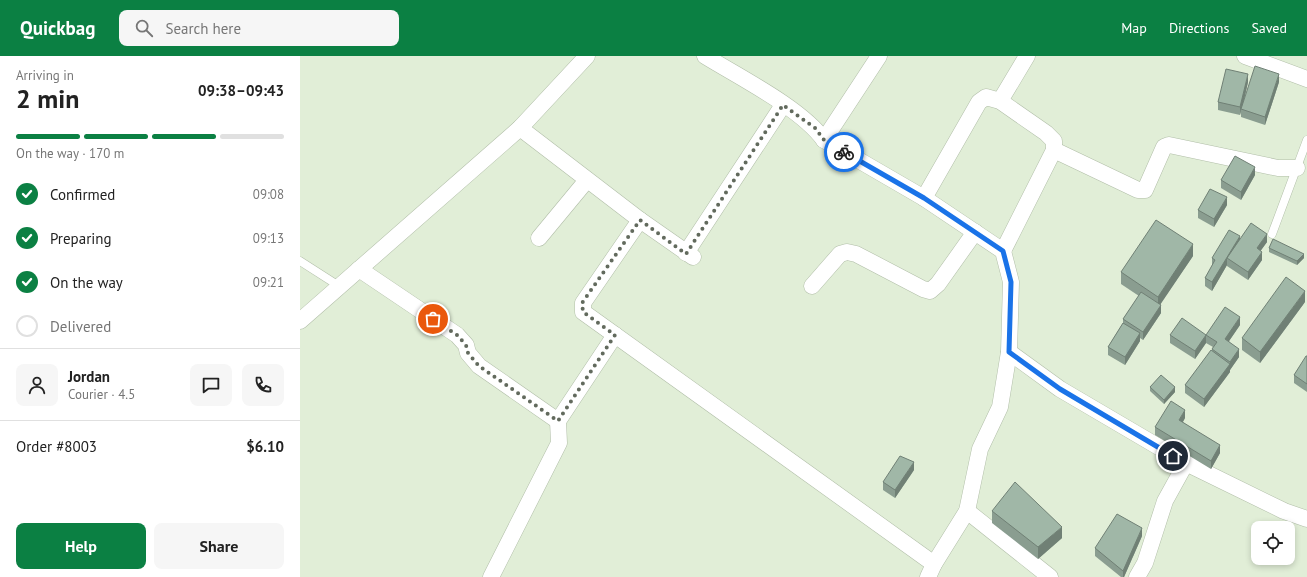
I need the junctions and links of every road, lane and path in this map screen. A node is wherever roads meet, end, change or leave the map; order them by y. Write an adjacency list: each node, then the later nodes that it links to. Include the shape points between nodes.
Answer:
1 (587, 56): 9 (street)
2 (705, 56): 8 (street)
3 (879, 56): 10 (street)
4 (1027, 56): 7 (street)
5 (1245, 56): 6 (street)
6 (1306, 77)
7 (1000, 101): 12 (street, via 1046,133 1054,141); 15 (street, via 986,97 979,102)
8 (783, 105): 10 (street, via 815,128); 16 (street, via 690,255)
9 (520, 128): 14 (street); 22 (street)
10 (824, 140): 15 (street)
11 (1307, 140): 13 (lane)
12 (1054, 150): 13 (street, via 1138,190 1145,190 1164,147 1169,145 1278,168); 20 (street)
13 (1296, 168): 18 (lane)
14 (587, 180): 16 (street); 19 (street)
15 (924, 198): 17 (street)
16 (640, 220): 26 (street, via 582,303 583,312)
17 (975, 232): 20 (street); 24 (street, via 938,284 930,291 856,254 847,252 840,254)
18 (1272, 234)
19 (539, 238)
20 (1003, 251): 27 (street, via 1011,282)
21 (300, 261): 23 (lane)
22 (360, 269): 23 (street); 28 (street, via 457,335 479,366)
23 (340, 286): 25 (street)
24 (812, 286)
25 (300, 321)
26 (615, 335): 28 (street); 32 (street)
27 (1009, 352): 29 (street, via 1060,389); 30 (street, via 1000,407 980,449)
28 (558, 421): 33 (street, via 559,442)
29 (1186, 463): 31 (street, via 1284,511); 35 (street, via 1165,501 1145,563)
30 (967, 511): 32 (street); 34 (street)
31 (1307, 519)
32 (931, 570)
33 (491, 577)
34 (1050, 577)
35 (1137, 577)

